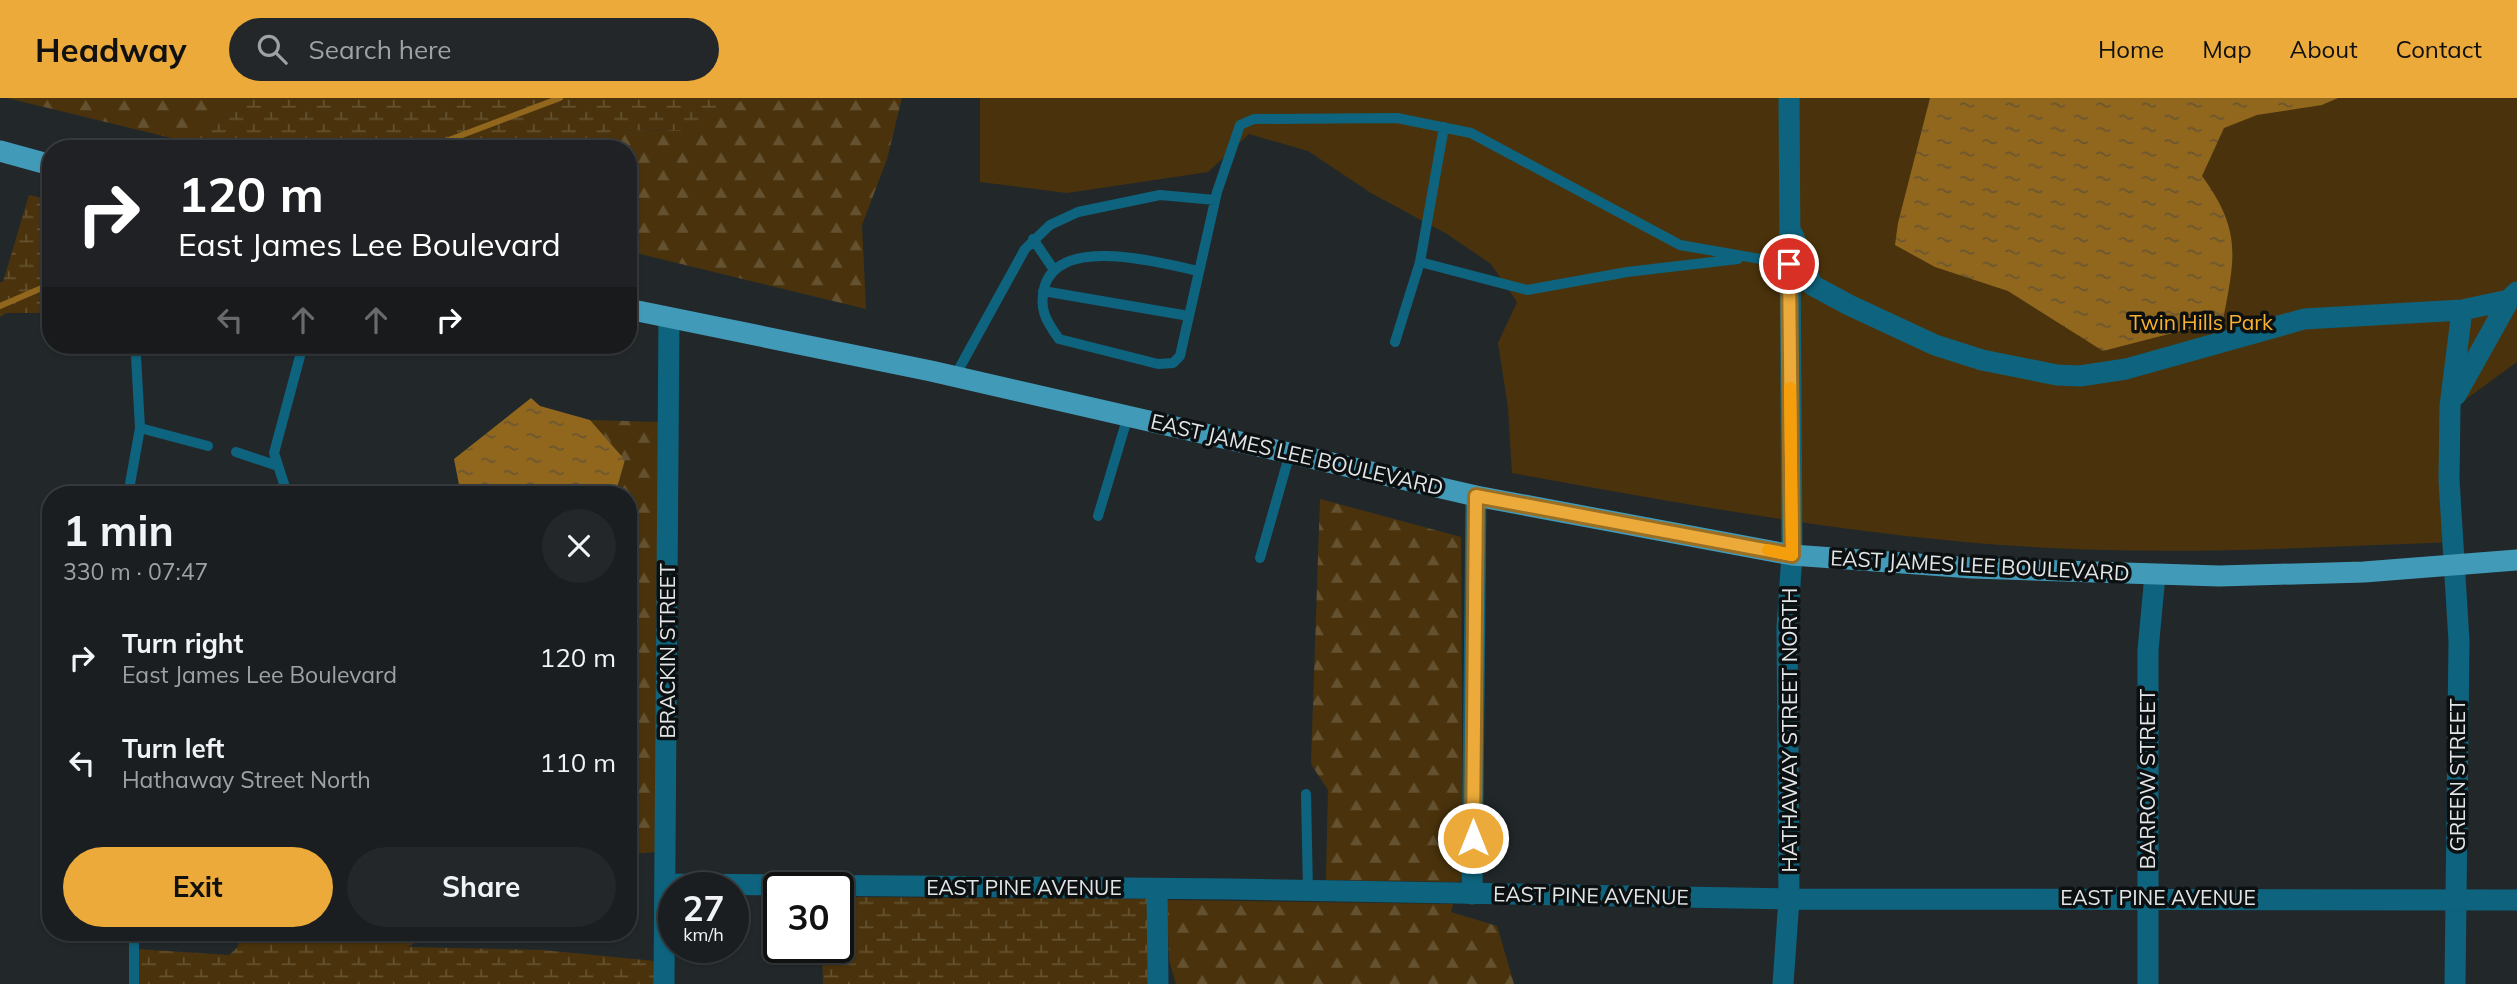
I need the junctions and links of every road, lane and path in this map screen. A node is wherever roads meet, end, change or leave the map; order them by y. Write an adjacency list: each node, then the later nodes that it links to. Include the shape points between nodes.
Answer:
1 (1789, 98): 6 (street, HATHAWAY STREET NORTH)
2 (1444, 127): 5 (lane, via 1397,118 1254,119 1240,125); 8 (lane, via 1471,132 1680,246); 9 (lane)
3 (0, 151): 4 (main road)
4 (42, 162)
5 (1215, 200): 7 (lane, via 1160,195 1078,212); 12 (lane)
6 (1788, 222): 10 (street, HATHAWAY STREET NORTH); 15 (street, via 1812,285 1935,345 2057,376 2126,369 2304,319)
7 (1033, 239): 11 (lane); 22 (lane)
8 (1751, 257): 9 (lane, via 1527,290); 10 (lane)
9 (1420, 262): 19 (lane)
10 (1789, 264): 34 (street, HATHAWAY STREET NORTH)
11 (1054, 270): 12 (lane, via 1062,264 1112,254); 13 (lane)
12 (1199, 271): 17 (lane)
13 (1043, 291): 17 (lane); 17 (lane, via 1044,318 1059,339 1158,364 1172,363 1180,356)
14 (2513, 296): 15 (street); 23 (street)
15 (2462, 310): 23 (street, GREEN STREET)
16 (637, 311): 18 (main road, EAST JAMES LEE BOULEVARD)
17 (1189, 316)
18 (669, 318): 22 (main road, EAST JAMES LEE BOULEVARD); 40 (street, BRACKIN STREET)
19 (1395, 342)
20 (301, 354): 29 (lane, via 274,453)
21 (136, 356): 25 (lane)
22 (955, 376): 24 (main road, EAST JAMES LEE BOULEVARD)
23 (2449, 406): 37 (street, GREEN STREET)
24 (1128, 416): 28 (main road, EAST JAMES LEE BOULEVARD); 33 (lane)
25 (140, 428): 26 (lane); 30 (lane)
26 (208, 446)
27 (236, 452): 29 (lane)
28 (1290, 453): 32 (main road, EAST JAMES LEE BOULEVARD); 35 (lane)
29 (278, 466): 31 (lane)
30 (130, 486)
31 (285, 486)
32 (1476, 496): 34 (main road, EAST JAMES LEE BOULEVARD); 44 (street)
33 (1098, 516)
34 (1792, 555): 38 (main road, EAST JAMES LEE BOULEVARD); 46 (street, HATHAWAY STREET NORTH, via 1787,627)
35 (1260, 558)
36 (2517, 560): 37 (main road, EAST JAMES LEE BOULEVARD)
37 (2455, 567): 38 (main road, EAST JAMES LEE BOULEVARD); 47 (street, GREEN STREET)
38 (2155, 575): 45 (street, BARROW STREET, via 2148,650)
39 (1306, 794): 43 (lane)
40 (665, 872)
41 (749, 885): 42 (street, EAST PINE AVENUE)
42 (1157, 889): 43 (street, EAST PINE AVENUE); 53 (street)
43 (1308, 891): 44 (street, EAST PINE AVENUE)
44 (1472, 894): 46 (street, EAST PINE AVENUE)
45 (2147, 897): 46 (street, EAST PINE AVENUE); 47 (street, EAST PINE AVENUE); 55 (street, BARROW STREET)
46 (1789, 899): 54 (street, HATHAWAY STREET NORTH)
47 (2458, 900): 48 (street, EAST PINE AVENUE); 56 (street, GREEN STREET)
48 (2517, 900)
49 (134, 941): 51 (lane)
50 (664, 963): 52 (street, BRACKIN STREET)
51 (134, 984)
52 (664, 984)
53 (1158, 984)
54 (1783, 984)
55 (2148, 984)
56 (2455, 984)

